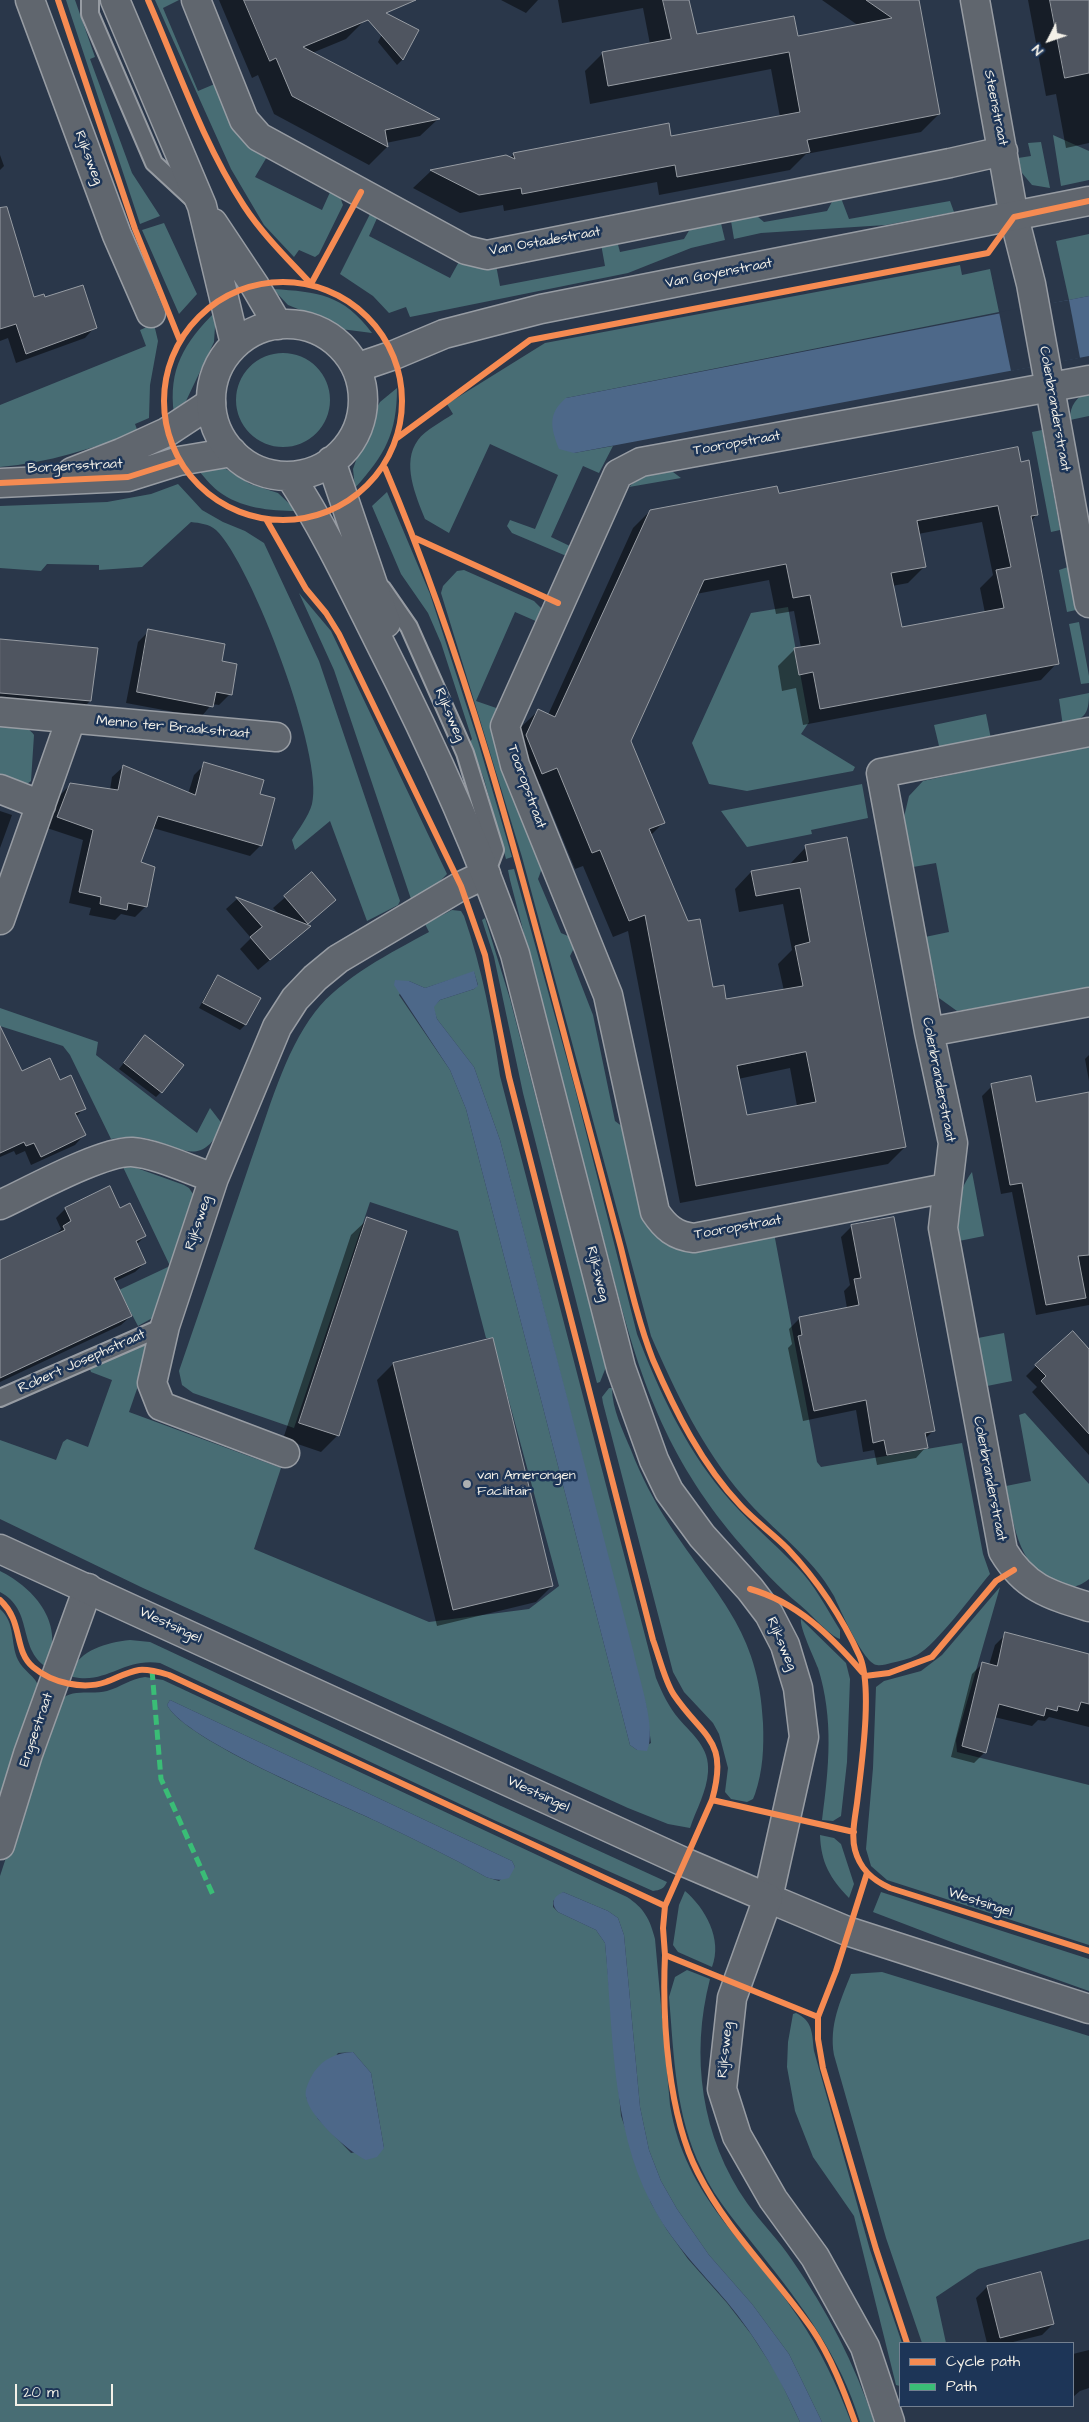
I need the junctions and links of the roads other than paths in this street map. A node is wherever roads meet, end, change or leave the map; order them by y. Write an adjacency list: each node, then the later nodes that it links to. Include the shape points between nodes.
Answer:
1 (30, 0): 10 (street, Rijksweg, via 117,235)
2 (90, 0): 8 (lane, via 90,14 154,163)
3 (115, 0): 8 (street)
4 (196, 0): 6 (street, Van Ostadestraat, via 244,120 259,137 466,250 487,255)
5 (975, 0): 6 (street, Steenstraat)
6 (1003, 151): 9 (street, Steenstraat)
7 (1089, 201): 9 (street, Van Goyenstraat)
8 (202, 206): 11 (street); 12 (street)
9 (1014, 217): 13 (street, Van Goyenstraat, via 541,309 444,334); 14 (street, Colenbranderstraat)
10 (152, 313)
11 (278, 324): 12 (street, via 255,331); 13 (street, via 318,330 340,346)
12 (235, 344): 16 (street, via 217,371)
13 (356, 368): 18 (street, via 363,393 360,419 350,443)
14 (1048, 379): 15 (street, Tooropstraat); 23 (street, Colenbranderstraat); 36 (street, Tooropstraat, via 641,462 618,474 505,726 514,765 608,995 655,1212 665,1227 675,1234 694,1238)
15 (1089, 380)
16 (211, 404): 17 (street, via 217,429); 20 (street, Borgersstraat, via 166,432)
17 (232, 452): 19 (street, via 249,465 269,473); 20 (street, Borgersstraat, via 179,461 128,477)
18 (331, 462): 19 (street); 22 (street, Rijksweg)
19 (290, 476): 25 (street, Rijksweg, via 315,515)
20 (52, 480): 21 (street, Borgersstraat)
21 (0, 483)
22 (368, 569): 25 (street, Rijksweg); 31 (lane, Rijksweg, via 409,627 465,753 495,850)
23 (1089, 603)
24 (0, 712): 26 (street, Menno ter Braakstraat)
25 (416, 714): 31 (street, Rijksweg)
26 (71, 718): 28 (street, Menno ter Braakstraat); 30 (street)
27 (1089, 732): 34 (street, Colenbranderstraat, via 881,773)
28 (276, 737)
29 (0, 789): 30 (street)
30 (41, 805): 32 (street)
31 (486, 874): 35 (street, Rijksweg, via 338,959 295,999 277,1027); 45 (street, Rijksweg, via 515,954 621,1368 654,1460 669,1491 702,1536 769,1614 785,1645 798,1688 804,1737)
32 (0, 920)
33 (1089, 1002): 34 (street)
34 (929, 1032): 36 (street, Colenbranderstraat, via 952,1143)
35 (214, 1178): 37 (street, via 133,1152 116,1154); 38 (street, Rijksweg)
36 (946, 1188): 43 (street, Colenbranderstraat, via 943,1228 1003,1551 1014,1570 1045,1593)
37 (0, 1205)
38 (165, 1326): 39 (lane, Robert Josephstraat); 40 (street, Rijksweg, via 152,1383 161,1406)
39 (0, 1398)
40 (285, 1453)
41 (0, 1549): 42 (street, Westsingel)
42 (88, 1588): 44 (street, Engsestraat, via 28,1754); 45 (street, Westsingel, via 678,1860)
43 (1089, 1607)
44 (0, 1845)
45 (768, 1898): 46 (street, Westsingel, via 847,1931); 47 (street, Rijksweg, via 732,1998 722,2089 737,2136 773,2200 815,2257 865,2347)
46 (1089, 2009)
47 (890, 2422)

